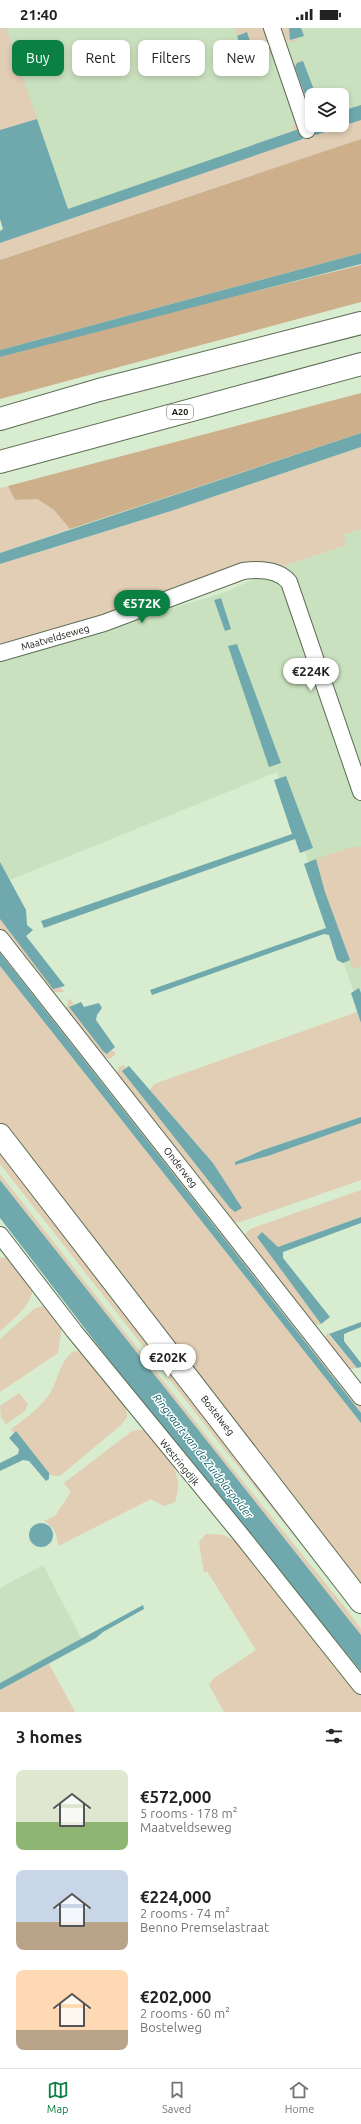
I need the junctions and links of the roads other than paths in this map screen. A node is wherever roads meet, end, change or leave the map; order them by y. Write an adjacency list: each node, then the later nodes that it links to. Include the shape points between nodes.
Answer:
1 (272, 28): 2 (street)
2 (305, 124)
3 (361, 323): 5 (main road, via 99,390)
4 (361, 364): 6 (main road, A20)
5 (0, 419)
6 (0, 462)
7 (0, 653): 8 (street, Maatveldseweg, via 104,623 243,571 256,570 283,576 289,582)
8 (361, 792)
9 (0, 938): 12 (street, Onderweg)
10 (0, 1135): 13 (main road, Bostelweg)
11 (0, 1235): 14 (street, Westringdijk, via 74,1331)
12 (361, 1397)
13 (361, 1602)
14 (361, 1686)

